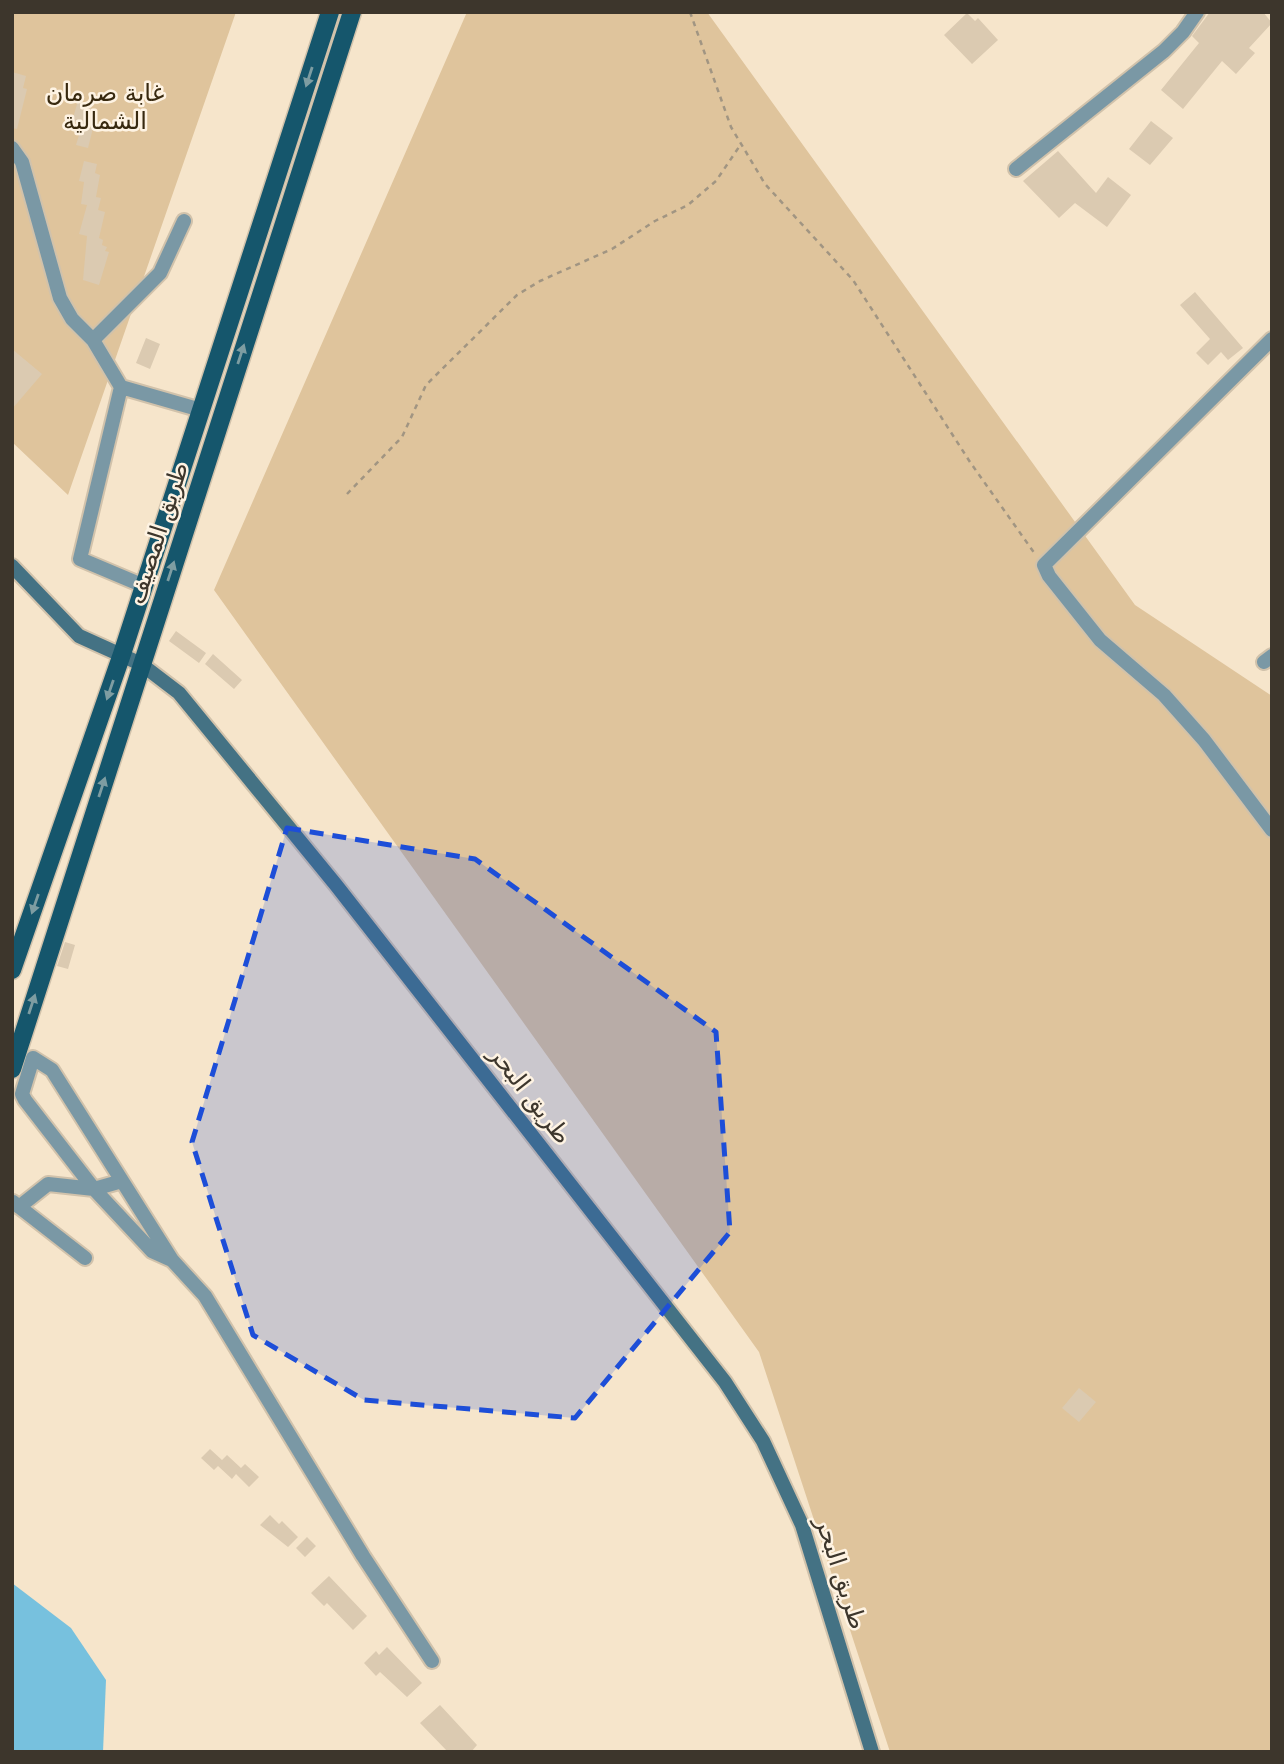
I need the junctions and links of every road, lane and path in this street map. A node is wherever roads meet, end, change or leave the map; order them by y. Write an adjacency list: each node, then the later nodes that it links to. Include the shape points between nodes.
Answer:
1 (330, 12): 12 (main road, طريق المصيف, one-way to 12)
2 (352, 12): 18 (main road, طريق المصيف, one-way to 2)
3 (690, 12): 5 (path)
4 (1197, 12): 7 (street, via 1164,51)
5 (741, 144): 13 (path, via 716,181 688,205 612,249 548,276 517,295 426,385 402,436); 14 (path, via 765,184 853,280 970,462)
6 (12, 148): 10 (street, via 22,162 60,298 72,319)
7 (1016, 169)
8 (184, 221): 10 (street, via 160,273)
9 (1272, 339): 14 (street)
10 (93, 340): 11 (street)
11 (121, 387): 12 (street); 16 (street, via 80,559)
12 (201, 410): 16 (main road, طريق المصيف)
13 (347, 494)
14 (1044, 565): 19 (street, via 1100,640 1164,695 1204,740)
15 (12, 566): 17 (street, طريق البحر, via 70,629)
16 (144, 586): 17 (main road, طريق المصيف)
17 (122, 654): 18 (street, طريق البحر); 20 (main road, طريق المصيف, one-way to 20)
18 (141, 664): 21 (main road, طريق المصيف, one-way to 18); 28 (street, طريق البحر, via 179,693 336,885 725,1382 763,1441 802,1525)
19 (1272, 830)
20 (13, 963)
21 (12, 1069)
22 (122, 1181): 23 (street); 23 (street, via 52,1070 33,1058 23,1097); 26 (street)
23 (94, 1188): 24 (street, via 48,1184); 26 (street, via 152,1251)
24 (16, 1204): 25 (street)
25 (85, 1258)
26 (172, 1260): 27 (street, via 205,1296)
27 (432, 1661)
28 (872, 1752)

